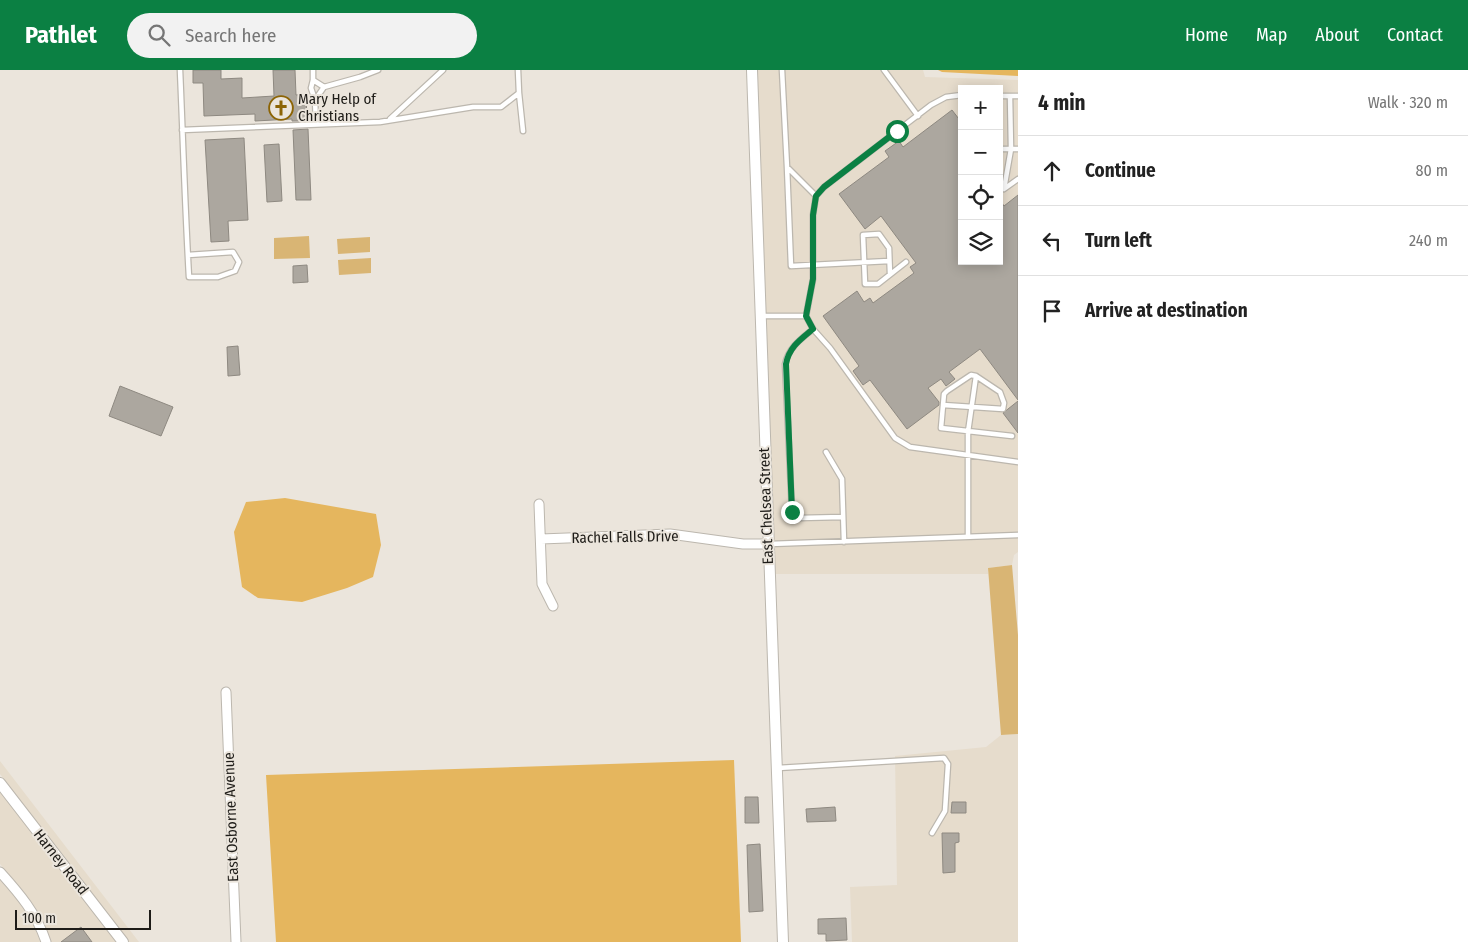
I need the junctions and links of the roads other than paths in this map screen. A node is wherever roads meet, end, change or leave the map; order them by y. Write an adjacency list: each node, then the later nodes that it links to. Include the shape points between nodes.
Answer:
1 (180, 70): 20 (lane)
2 (313, 70): 9 (lane)
3 (378, 70): 10 (lane)
4 (443, 70): 18 (lane)
5 (518, 70): 11 (lane)
6 (752, 70): 35 (street, East Chelsea Street)
7 (782, 70): 25 (lane)
8 (884, 70): 17 (lane)
9 (313, 80): 10 (lane); 16 (lane, via 311,88)
10 (324, 87): 16 (lane)
11 (519, 92): 18 (lane, via 501,107 474,107); 21 (lane)
12 (958, 96): 17 (lane, via 946,97)
13 (1003, 96): 14 (lane)
14 (1010, 96): 15 (lane); 23 (lane)
15 (1018, 96)
16 (315, 100): 19 (lane)
17 (918, 116): 28 (lane)
18 (389, 119): 19 (lane)
19 (316, 124): 20 (lane)
20 (182, 130): 29 (lane)
21 (524, 131)
22 (1003, 148): 23 (lane)
23 (1011, 149): 24 (lane); 27 (lane)
24 (1018, 149)
25 (787, 167): 28 (lane); 33 (lane, via 791,266)
26 (1018, 179): 27 (lane)
27 (1004, 189)
28 (816, 196): 33 (lane)
29 (188, 255): 29 (lane, via 189,277 218,277 234,271 239,262 233,252)
30 (889, 261): 31 (lane); 31 (lane, via 889,248 879,234 863,235); 34 (lane)
31 (864, 262): 33 (lane); 34 (lane, via 865,284 878,284)
32 (906, 262): 34 (lane)
33 (813, 265): 36 (lane)
34 (890, 274)
35 (760, 316): 36 (lane); 52 (street, East Chelsea Street)
36 (806, 316): 37 (lane)
37 (813, 329): 44 (lane, via 895,438 910,447); 47 (lane, via 787,354 792,512 799,518)
38 (976, 376): 39 (lane, via 971,375 947,391); 40 (lane); 40 (lane, via 1000,392 1004,403 1001,410)
39 (943, 405): 40 (lane); 41 (lane, via 942,428)
40 (972, 408): 41 (lane)
41 (968, 431): 42 (lane); 44 (lane)
42 (1012, 436)
43 (826, 452): 47 (lane, via 842,478)
44 (968, 455): 45 (lane); 49 (lane)
45 (1018, 462)
46 (539, 504): 50 (street)
47 (843, 517): 51 (lane)
48 (1018, 535): 49 (lane)
49 (968, 536): 51 (lane)
50 (541, 539): 52 (street, Rachel Falls Drive, via 670,534 743,544); 53 (street, via 542,584)
51 (844, 542): 52 (lane)
52 (768, 544): 55 (street, East Chelsea Street)
53 (553, 606)
54 (226, 692): 61 (street, East Osborne Avenue)
55 (776, 768): 57 (lane, via 944,758 948,764 945,811); 62 (street, East Chelsea Street)
56 (0, 782): 60 (street, Harney Road)
57 (932, 833)
58 (0, 872): 59 (street, via 20,895 39,924)
59 (46, 942)
60 (123, 942)
61 (236, 942)
62 (783, 942)

